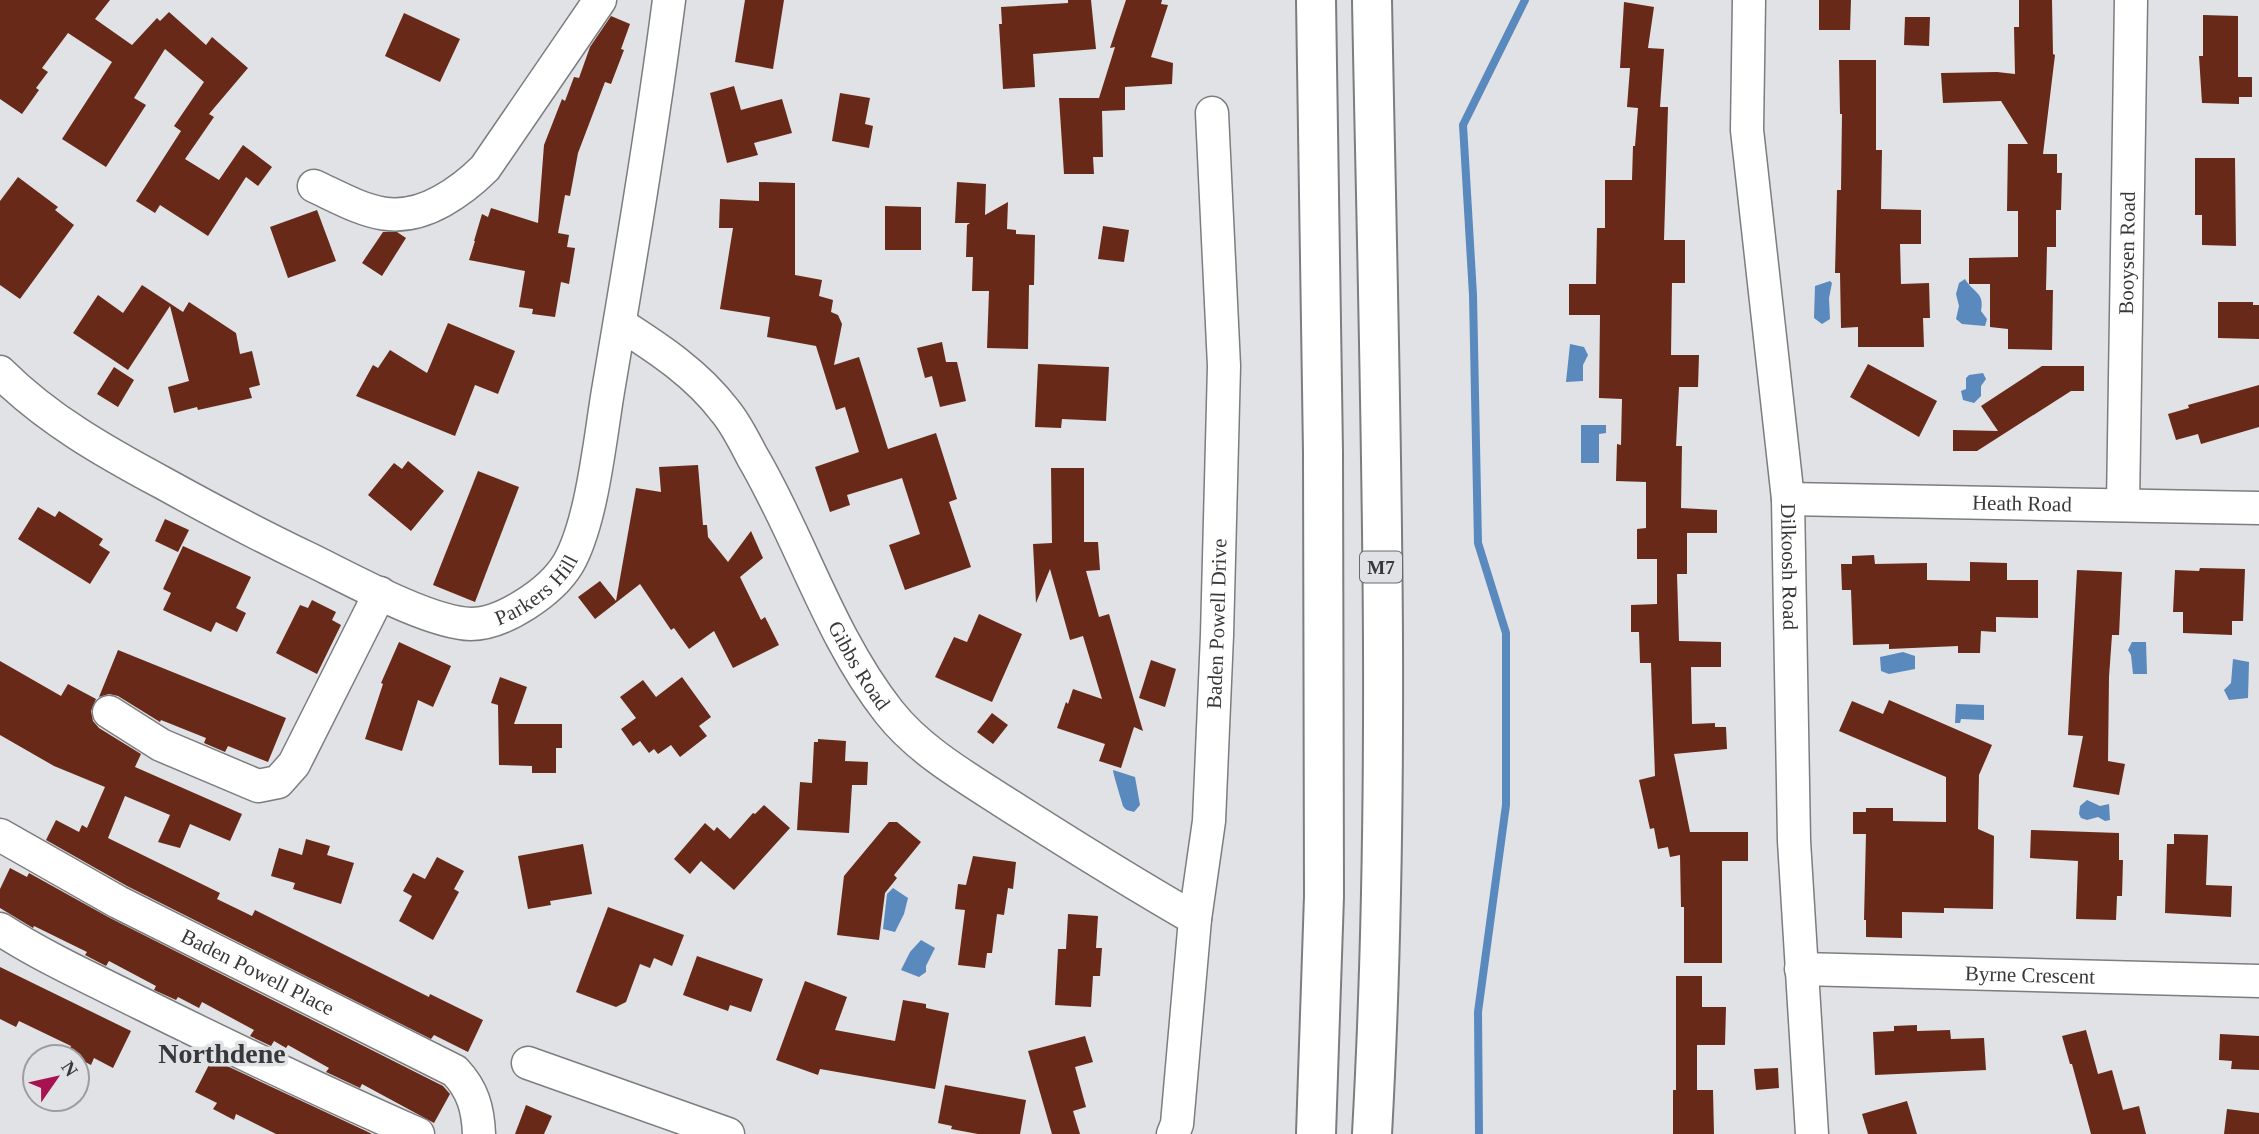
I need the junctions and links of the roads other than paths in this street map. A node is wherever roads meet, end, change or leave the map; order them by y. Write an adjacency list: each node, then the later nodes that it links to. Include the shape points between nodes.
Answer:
1 (600, 0): 8 (street, via 485,168 449,197 414,214 393,215 377,213)
2 (669, 0): 9 (street, Parkers Hill)
3 (1316, 0): 26 (highway, via 1324,896)
4 (1373, 0): 27 (highway, M7, via 1383,750 1379,1007)
5 (1749, 0): 11 (street, Dilkoosh Road, via 1747,131)
6 (2132, 0): 12 (street, Booysen Road)
7 (1212, 113): 17 (street, Baden Powell Drive, via 1223,393 1209,821)
8 (314, 186)
9 (620, 324): 14 (street, Parkers Hill, via 583,528 568,565 550,586 502,617 471,624 438,618); 17 (street, Gibbs Road, via 669,355 726,412 771,489 853,658 891,715 956,771)
10 (0, 372): 14 (street, Parkers Hill, via 55,418 109,454)
11 (1788, 499): 12 (street, Heath Road); 19 (street, Dilkoosh Road)
12 (2123, 505): 13 (street, Heath Road)
13 (2259, 509)
14 (380, 593): 15 (street, via 294,764 278,782 258,786 161,745)
15 (109, 712)
16 (0, 835): 23 (street, Baden Powell Place, via 118,902 455,1072 473,1094)
17 (1195, 919): 25 (street, Baden Powell Drive)
18 (0, 929): 22 (street, via 152,1009)
19 (1801, 969): 20 (street, Byrne Crescent); 28 (street, Dilkoosh Road)
20 (2259, 981)
21 (528, 1063): 24 (street)
22 (418, 1134)
23 (479, 1134)
24 (728, 1134)
25 (1173, 1134)
26 (1316, 1134)
27 (1371, 1134)
28 (1812, 1134)

